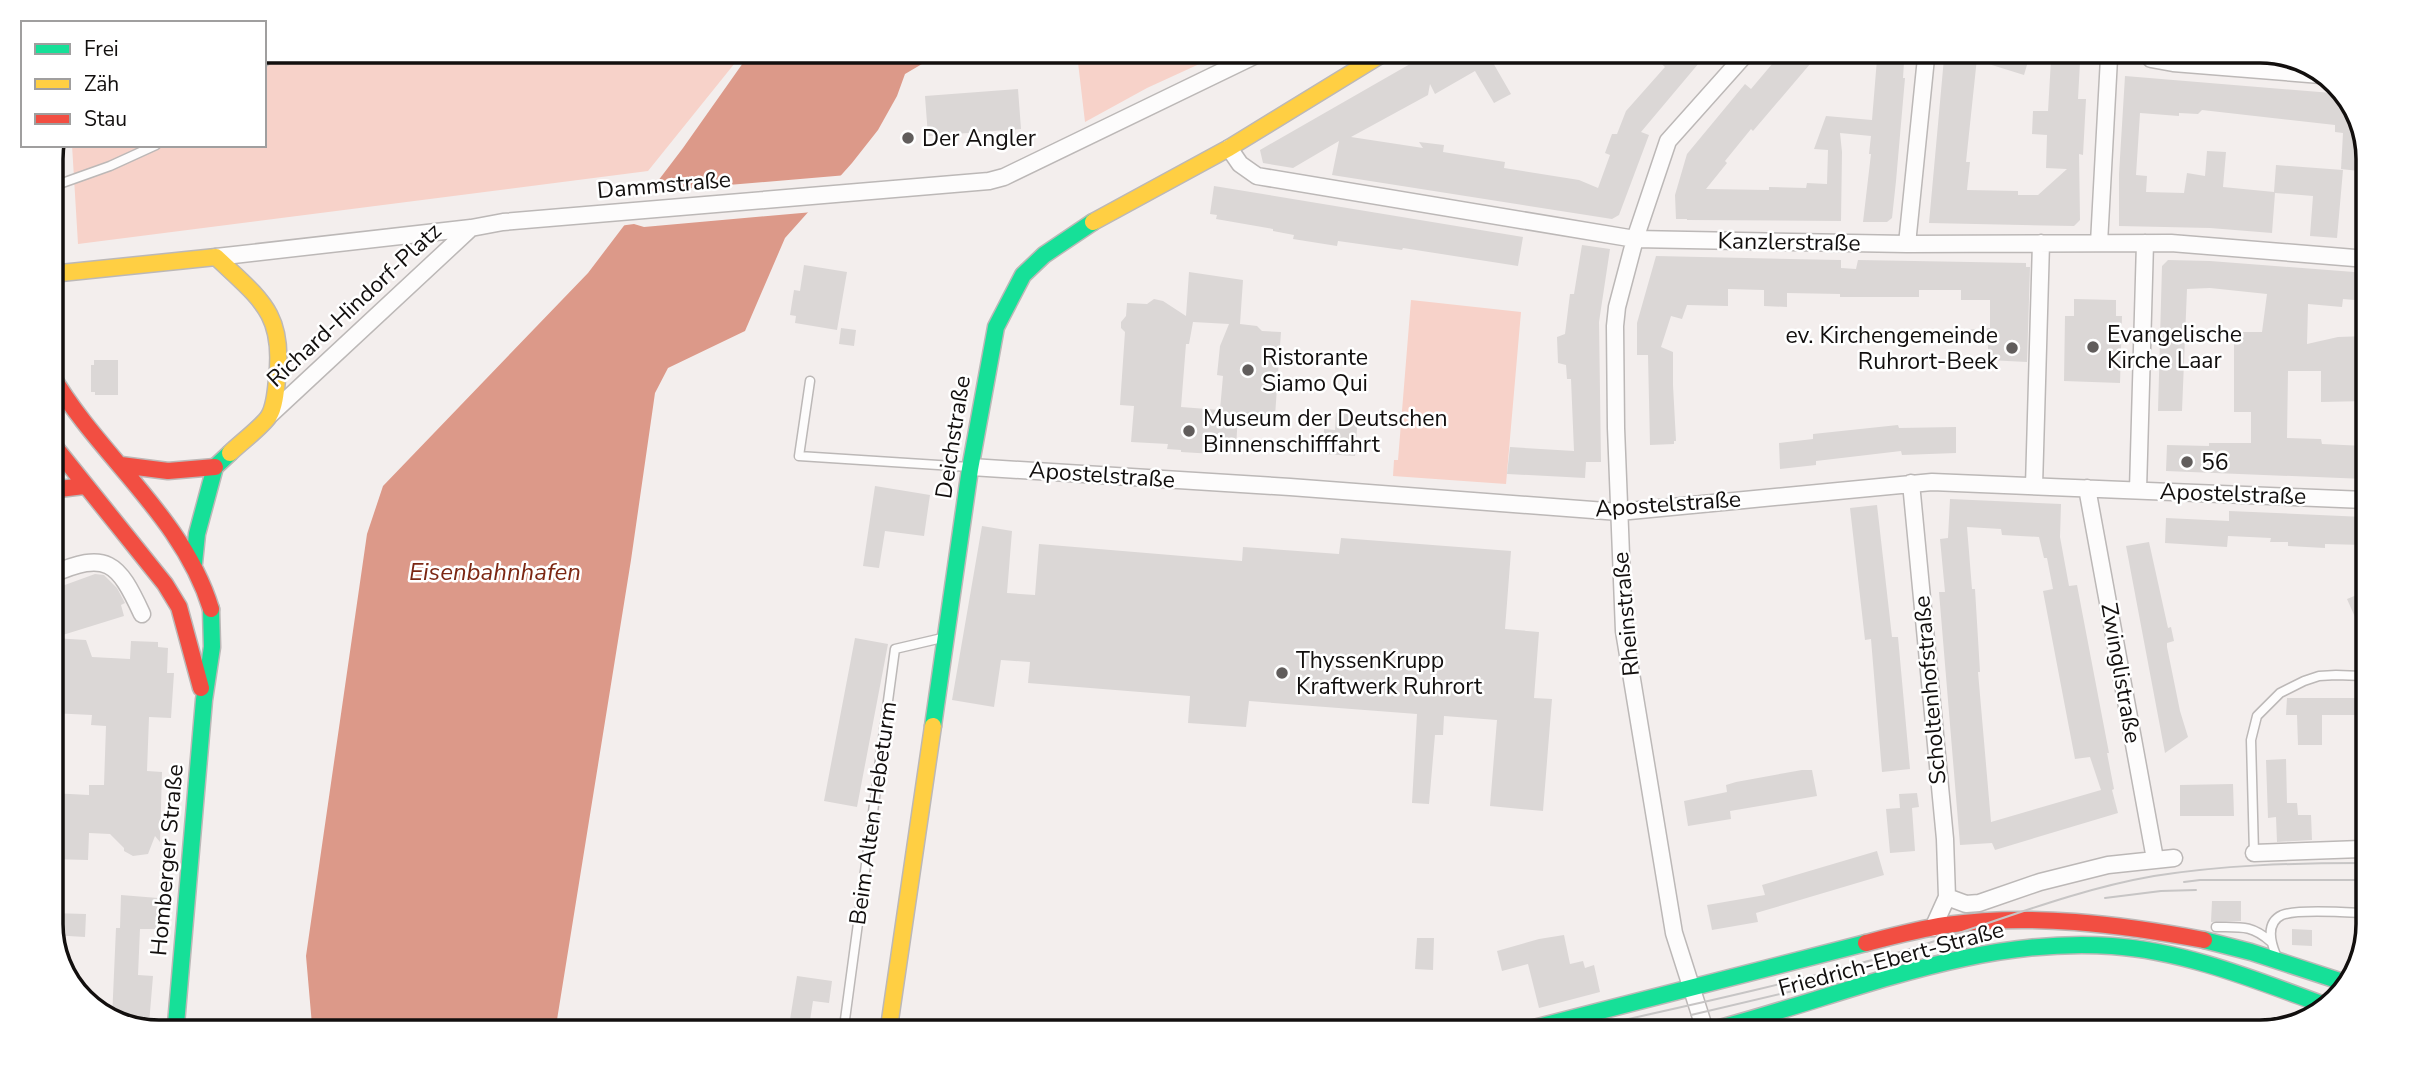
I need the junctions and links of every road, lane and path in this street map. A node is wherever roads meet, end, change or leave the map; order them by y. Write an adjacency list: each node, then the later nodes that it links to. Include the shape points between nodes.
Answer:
1 (1239, 63): 11 (street, Dammstraße, via 989,181)
2 (1366, 63): 9 (main road, Deichstraße)
3 (1738, 63): 12 (street, Rheinstraße, via 1668,141)
4 (1925, 63): 16 (street)
5 (2109, 63): 14 (street)
6 (2173, 63): 7 (street)
7 (2304, 74)
8 (152, 147): 10 (lane)
9 (1229, 148): 12 (street, Kanzlerstraße, via 1256,176); 26 (main road, Deichstraße, via 1082,228 1023,275 996,327)
10 (63, 183)
11 (471, 228): 17 (street, Dammstraße); 22 (street, Richard-Hindorf-Platz)
12 (1635, 239): 16 (street, Kanzlerstraße); 34 (street, Rheinstraße, via 1615,326)
13 (2041, 243): 14 (street, Kanzlerstraße); 16 (street, Kanzlerstraße); 29 (street)
14 (2099, 243): 15 (street, Kanzlerstraße)
15 (2145, 243): 18 (street, Kanzlerstraße); 32 (street)
16 (1907, 244)
17 (216, 257): 19 (main road, Dammstraße); 22 (main road, Richard-Hindorf-Platz, via 264,303 274,322 279,363)
18 (2356, 258)
19 (63, 273)
20 (810, 381): 26 (lane, via 799,456)
21 (63, 398): 24 (main road, Homberger Straße)
22 (269, 416): 25 (main road, Richard-Hindorf-Platz)
23 (63, 458): 28 (main road, Homberger Straße)
24 (121, 465): 25 (main road, via 181,472); 35 (main road, Homberger Straße)
25 (215, 467): 35 (main road)
26 (971, 467): 34 (street, Apostelstraße); 38 (main road, Deichstraße)
27 (1911, 483): 29 (street, Apostelstraße); 34 (street, Apostelstraße); 45 (street, Scholtenhofstraße)
28 (84, 486): 31 (main road); 40 (main road, Homberger Straße, via 179,607)
29 (2034, 486): 30 (street, Apostelstraße)
30 (2087, 488): 32 (street, Apostelstraße); 44 (street, Zwinglistraße)
31 (63, 489)
32 (2138, 490): 33 (street, Apostelstraße)
33 (2356, 500)
34 (1619, 512): 52 (street, Rheinstraße, via 1624,631 1634,700 1674,933)
35 (194, 563): 40 (main road, Homberger Straße, via 212,613 212,654)
36 (63, 570): 37 (street, via 94,561 112,565 128,583)
37 (142, 614)
38 (945, 638): 55 (lane, Beim Alten Hebeturm, via 895,649); 56 (main road, Deichstraße)
39 (2356, 676): 42 (lane, via 2319,676 2304,681 2280,693 2257,716 2251,740)
40 (204, 700): 54 (main road, Homberger Straße)
41 (2356, 849): 42 (street)
42 (2254, 853)
43 (2174, 858): 44 (street, Friedrich-Ebert-Straße)
44 (2155, 859): 45 (street, Friedrich-Ebert-Straße, via 2073,873 1979,903)
45 (1947, 897): 48 (street, Friedrich-Ebert-Straße)
46 (2356, 912): 49 (lane, via 2280,916 2270,932)
47 (2216, 927): 49 (lane, via 2249,928)
48 (1933, 928): 50 (main road, Friedrich-Ebert-Straße, via 2025,921 2095,922 2185,935); 52 (main road, Friedrich-Ebert-Straße)
49 (2271, 942): 50 (lane)
50 (2277, 958): 51 (main road, Friedrich-Ebert-Straße)
51 (2338, 980)
52 (1691, 987): 57 (main road, Friedrich-Ebert-Straße); 58 (street, Rheinstraße)
53 (2316, 1002): 59 (main road, Friedrich-Ebert-Straße, via 2170,955 2060,944 1995,951)
54 (176, 1020)
55 (845, 1020)
56 (890, 1020)
57 (1564, 1020)
58 (1702, 1020)
59 (1754, 1020)

